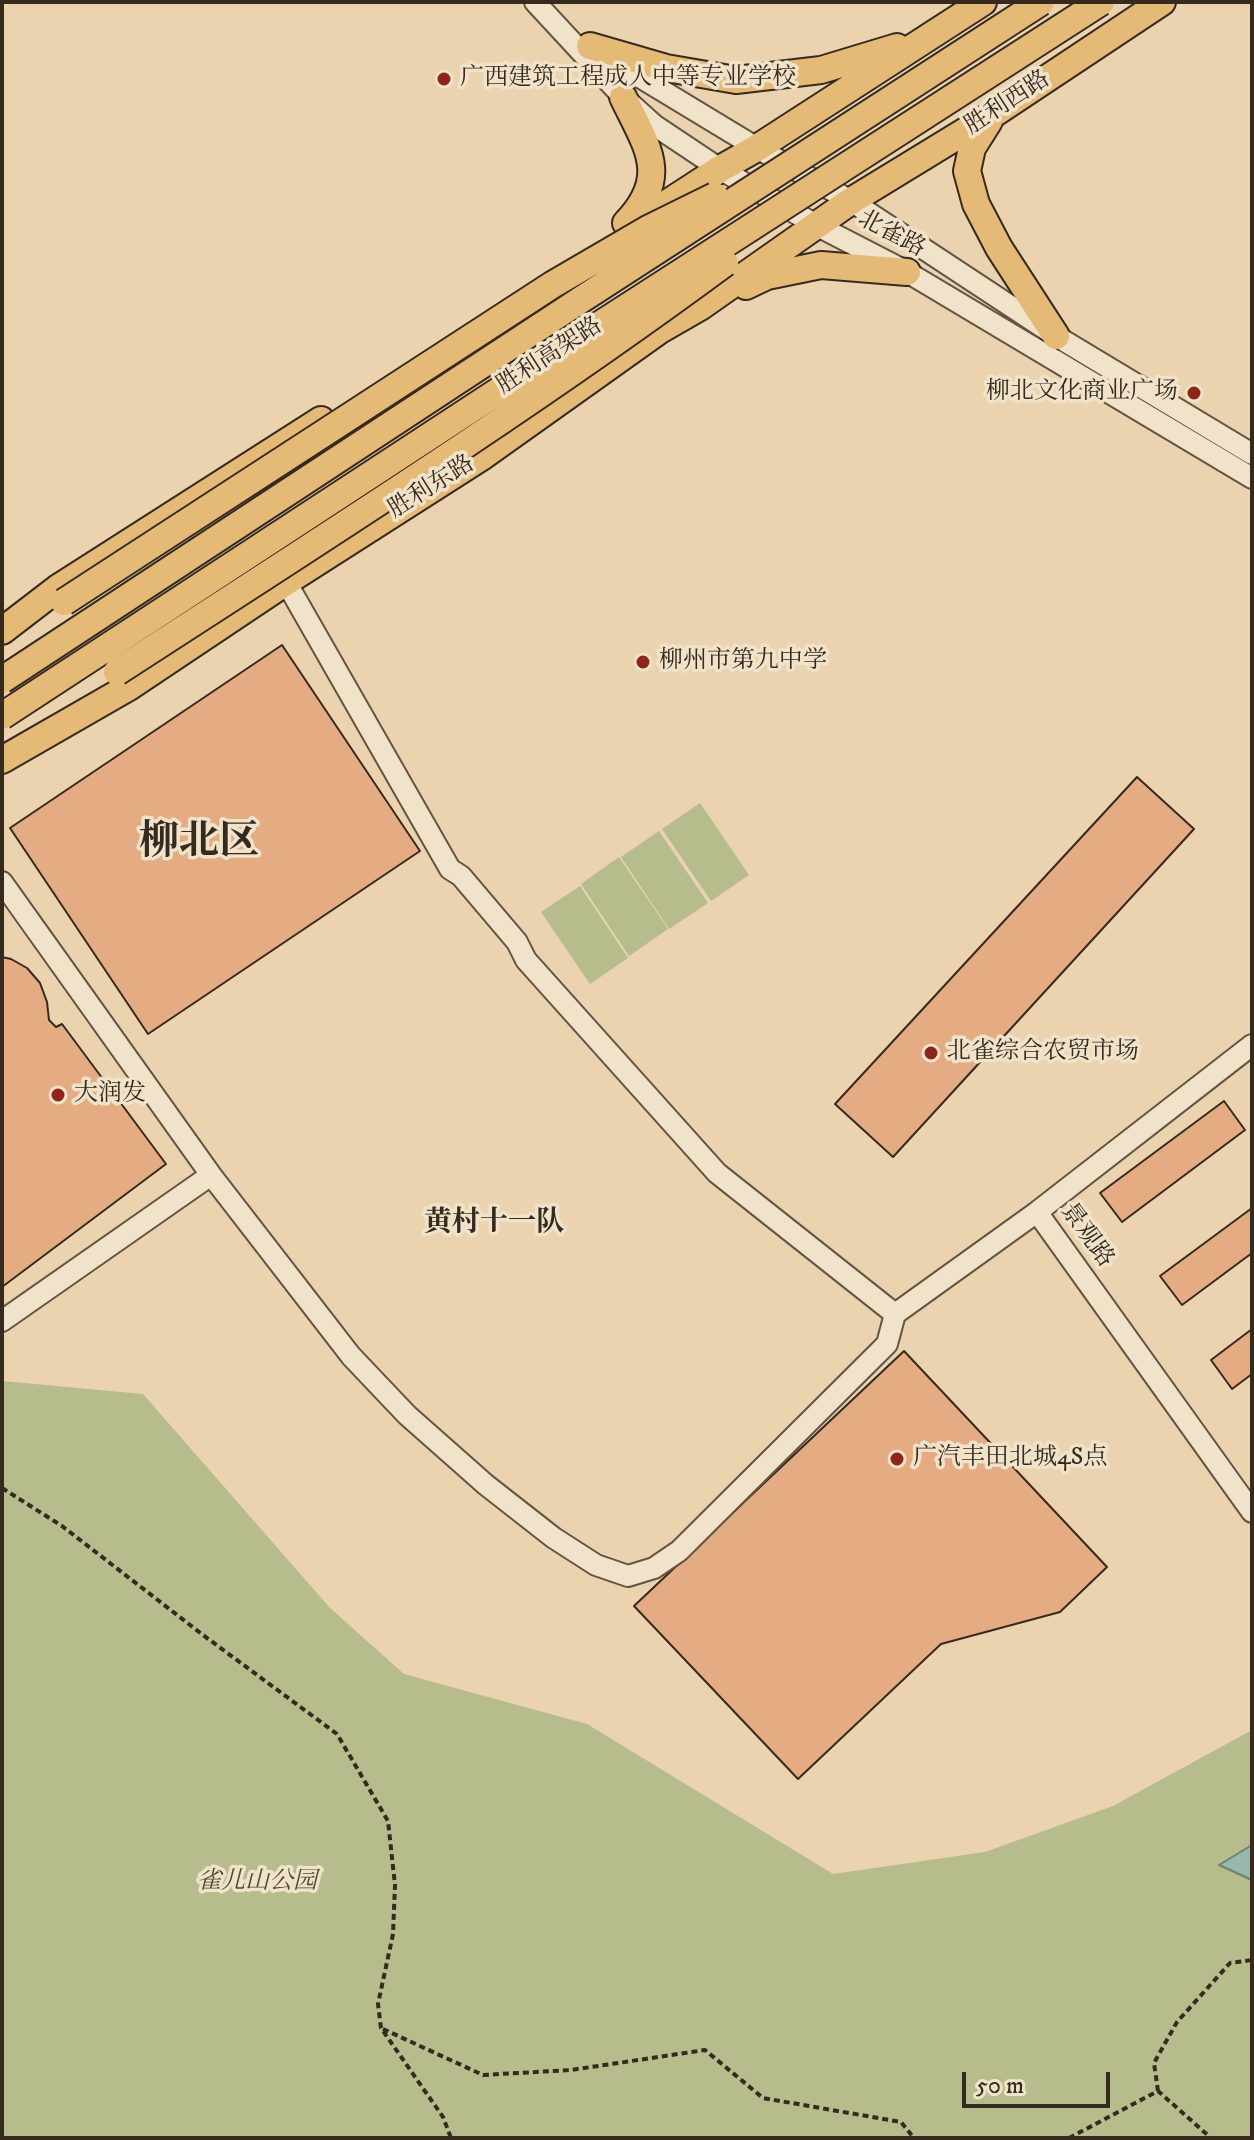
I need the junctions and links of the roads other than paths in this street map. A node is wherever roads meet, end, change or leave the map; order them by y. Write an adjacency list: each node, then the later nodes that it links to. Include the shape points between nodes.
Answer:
1 (535, 2): 7 (street, 北雀路); 8 (street, 北雀路)
2 (983, 2): 6 (main road)
3 (1041, 2): 10 (main road, 胜利高架路, bridge)
4 (1101, 2): 12 (main road, 胜利高架路, bridge)
5 (1162, 2): 9 (main road, 胜利西路)
6 (927, 38): 7 (main road, via 821,70 736,80 666,68); 11 (main road)
7 (590, 46): 11 (street, 北雀路)
8 (623, 97): 13 (street, 北雀路, via 654,125); 16 (main road, via 650,153 653,172 641,208)
9 (995, 113): 14 (main road, 胜利西路); 19 (main road, via 972,148 967,171 976,204)
10 (826, 141): 24 (main road, bridge, via 648,229 552,285); 25 (main road, 胜利高架路, bridge)
11 (757, 148): 13 (main road); 14 (street, 北雀路)
12 (845, 167): 26 (main road, 胜利高架路, bridge); 27 (main road, bridge, via 620,340 117,672)
13 (720, 169): 15 (street, 北雀路); 16 (main road)
14 (851, 201): 15 (main road, 胜利东路); 19 (street, 北雀路)
15 (816, 225): 17 (street, 北雀路); 18 (main road, 胜利东路)
16 (611, 240): 23 (main road, via 112,553)
17 (907, 272): 18 (main road, via 821,265 767,276); 21 (street, 北雀路)
18 (700, 307): 22 (main road, 胜利东路, via 483,456)
19 (1056, 336): 20 (street, 北雀路)
20 (1252, 454)
21 (1252, 478)
22 (286, 582): 27 (main road, 胜利东路, via 129,687); 32 (street, via 450,869 717,1173)
23 (2, 631)
24 (2, 638)
25 (2, 680)
26 (2, 716)
27 (9, 755)
28 (2, 882): 30 (street)
29 (1252, 1045): 31 (street, 景观路)
30 (211, 1175): 32 (street, via 351,1356 407,1415 554,1538 596,1565 628,1576 654,1568 679,1551 887,1344); 33 (street)
31 (1037, 1212): 32 (street); 34 (street, 景观路)
32 (895, 1314)
33 (2, 1321)
34 (1252, 1512)

